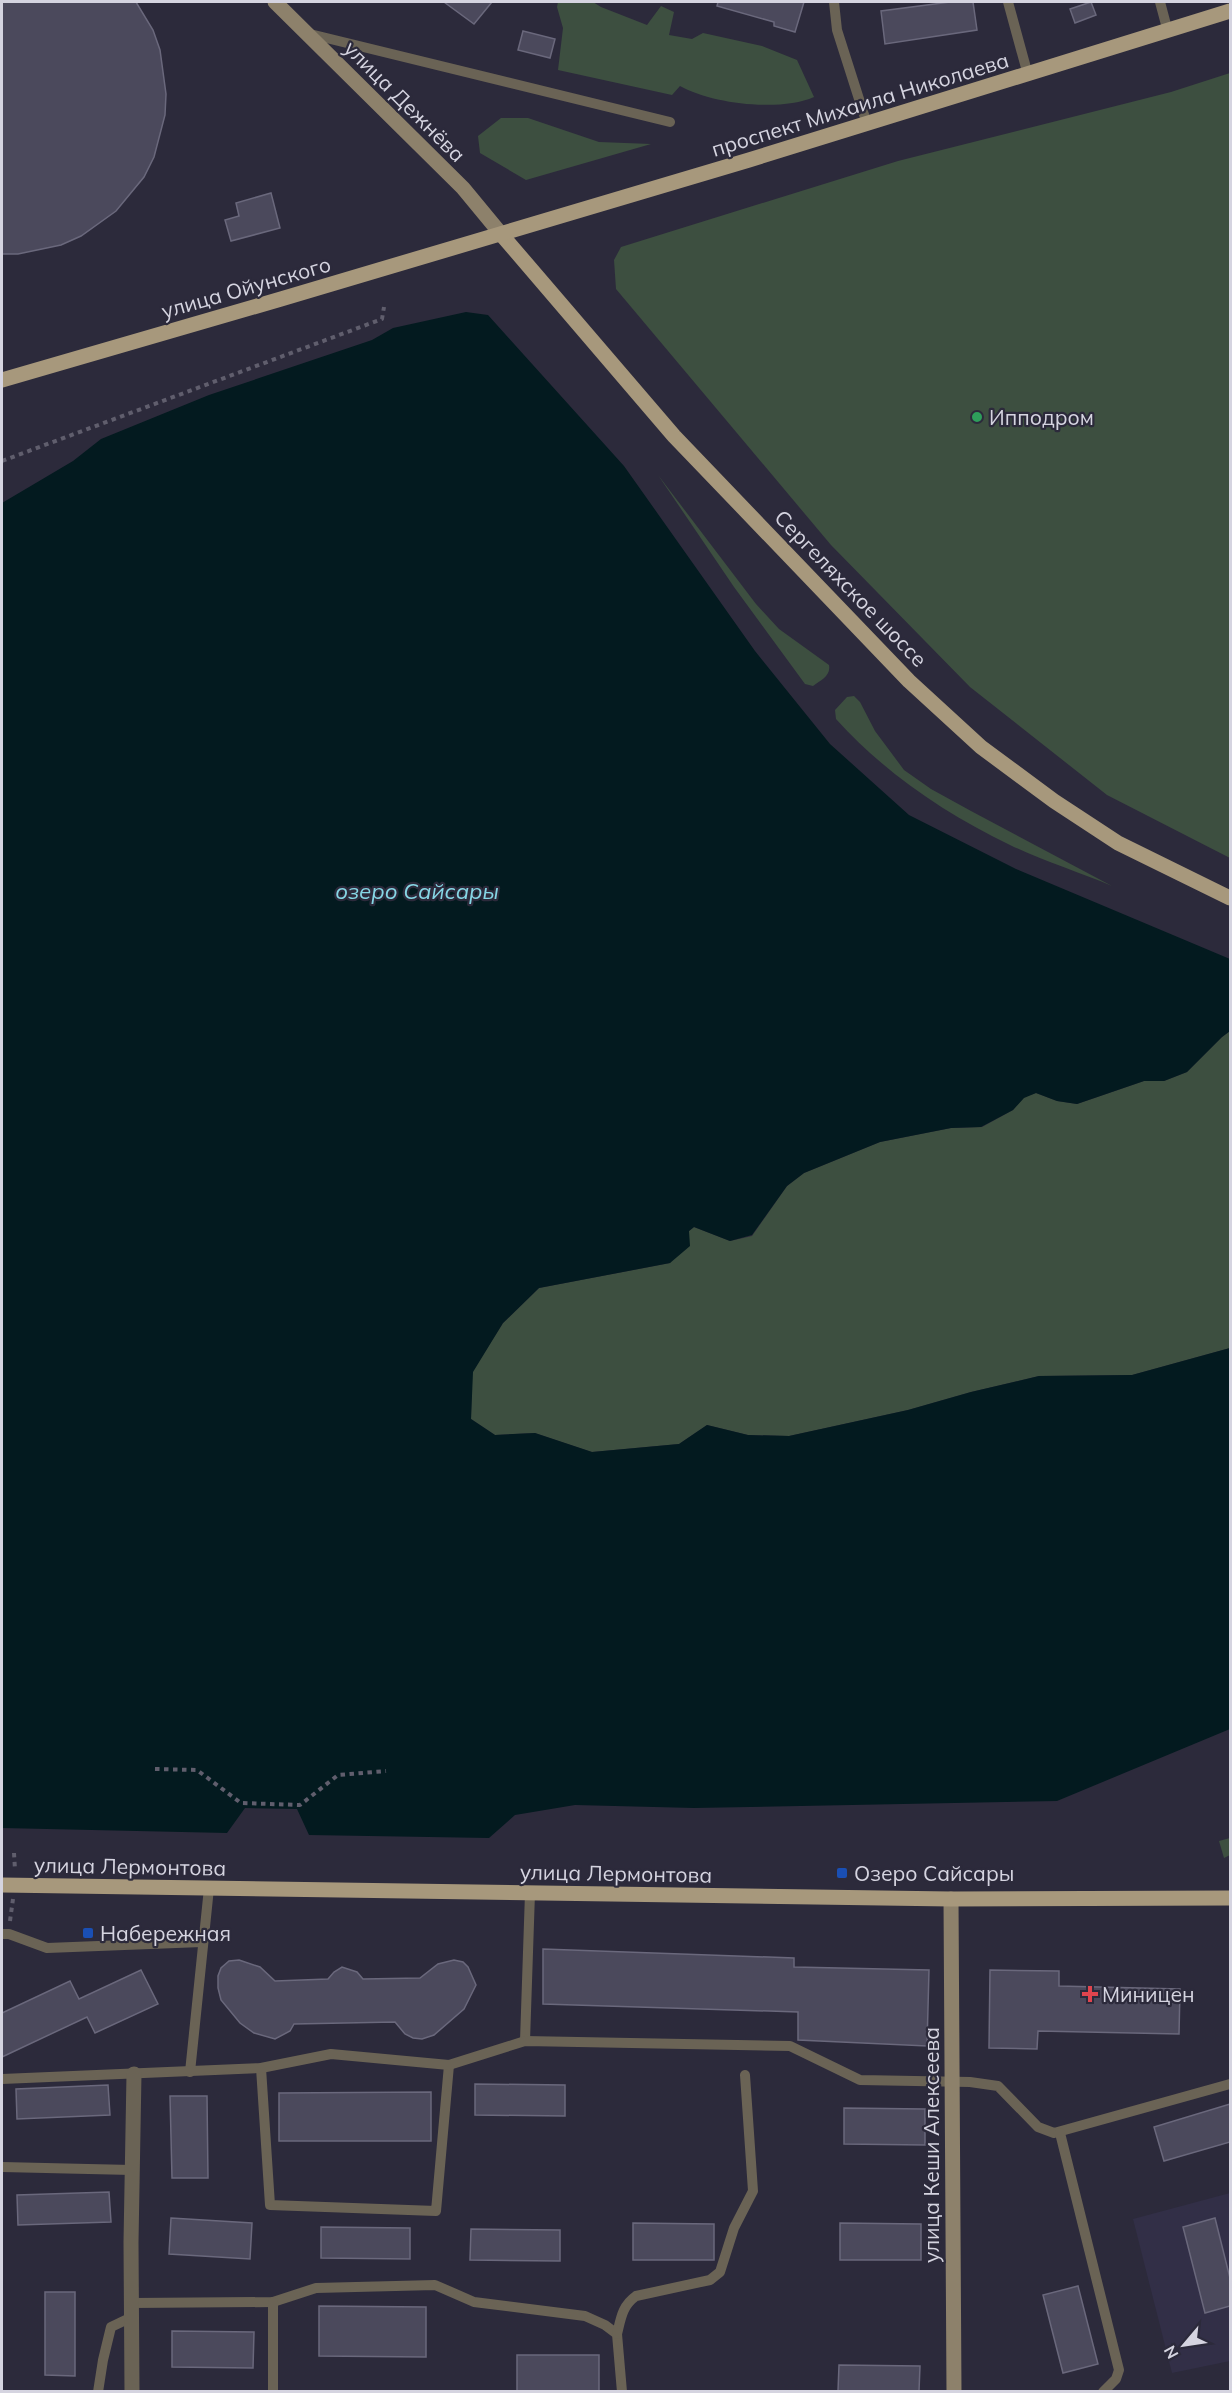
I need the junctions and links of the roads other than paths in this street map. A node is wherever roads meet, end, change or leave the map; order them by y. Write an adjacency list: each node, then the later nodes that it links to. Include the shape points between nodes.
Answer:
1 (275, 2): 7 (main road, улица Дежнёва)
2 (834, 2): 10 (lane, via 837,30)
3 (1008, 2): 8 (lane)
4 (1160, 2): 6 (lane)
5 (1230, 11): 6 (main road, проспект Михаила Николаева)
6 (1168, 32): 8 (main road, проспект Михаила Николаева)
7 (307, 34): 9 (lane); 11 (main road, улица Дежнёва, via 463,188)
8 (1028, 75): 10 (main road, проспект Михаила Николаева)
9 (670, 122)
10 (867, 124): 11 (main road, проспект Михаила Николаева)
11 (501, 234): 12 (main road, улица Ойунского); 13 (main road, Сергеляхское шоссе, via 674,436 909,681 981,747 1118,843)
12 (2, 380)
13 (1230, 898)
14 (2, 1885): 15 (main road, улица Лермонтова)
15 (209, 1888): 16 (main road, улица Лермонтова); 20 (lane)
16 (530, 1893): 18 (main road, улица Лермонтова); 21 (lane)
17 (1230, 1898): 18 (main road, улица Лермонтова)
18 (951, 1899): 28 (main road, улица Кеши Алексеева)
19 (2, 1934): 20 (lane, via 47,1948)
20 (202, 1942): 24 (lane)
21 (525, 2041): 22 (lane); 28 (lane, via 790,2046 860,2080)
22 (448, 2065): 23 (lane, via 331,2054); 23 (lane, via 436,2211 270,2205)
23 (261, 2068): 24 (lane)
24 (190, 2072): 25 (lane)
25 (134, 2074): 27 (lane); 32 (street)
26 (745, 2075): 35 (lane, via 753,2191 734,2228 720,2272 710,2280 636,2296 623,2308)
27 (2, 2079)
28 (951, 2081): 30 (lane, via 998,2086 1038,2127); 40 (main road, улица Кеши Алексеева)
29 (1230, 2084): 30 (lane)
30 (1059, 2133): 41 (lane, via 1119,2370 1116,2379)
31 (2, 2167): 32 (lane)
32 (132, 2170): 34 (street)
33 (273, 2302): 34 (lane); 35 (lane, via 316,2288 435,2285 474,2302 585,2316); 38 (lane)
34 (132, 2310): 36 (lane, via 111,2327); 37 (street)
35 (617, 2334): 39 (lane)
36 (98, 2391)
37 (132, 2391)
38 (273, 2391)
39 (622, 2391)
40 (954, 2391)
41 (1103, 2391)

